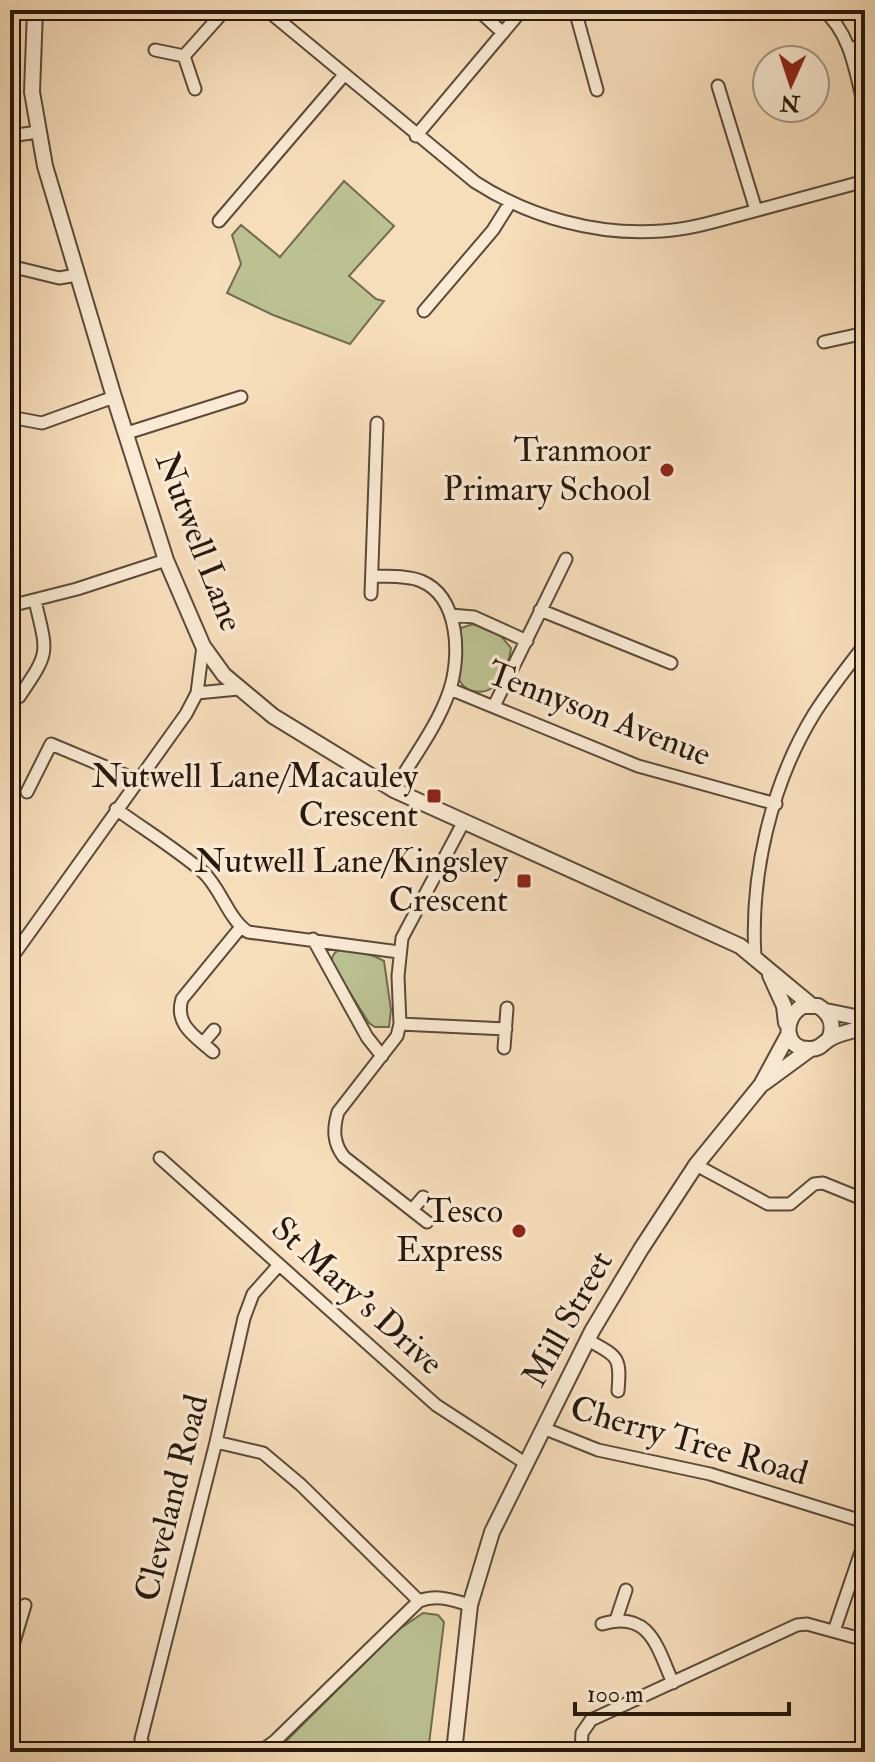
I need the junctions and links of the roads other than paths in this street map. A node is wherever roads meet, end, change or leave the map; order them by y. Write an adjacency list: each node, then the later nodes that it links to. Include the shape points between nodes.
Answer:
1 (35, 10): 18 (street, Nutwell Lane, via 32,74)
2 (225, 10): 12 (street)
3 (267, 10): 13 (street)
4 (478, 10): 8 (street)
5 (522, 10): 8 (street)
6 (575, 10): 16 (street)
7 (823, 10): 10 (street)
8 (503, 33): 20 (street)
9 (865, 45): 10 (street)
10 (849, 49): 17 (street)
11 (155, 50): 12 (street)
12 (184, 56): 15 (street)
13 (344, 75): 20 (street); 24 (street)
14 (718, 86): 23 (street)
15 (195, 89)
16 (597, 90)
17 (865, 110)
18 (38, 132): 19 (street); 26 (street, Nutwell Lane)
19 (10, 136)
20 (416, 136): 22 (street)
21 (865, 181): 23 (street)
22 (510, 203): 23 (street, via 560,221 628,231 688,228); 27 (street)
23 (756, 210)
24 (219, 221)
25 (10, 266): 26 (street, via 59,278)
26 (77, 275): 30 (street, Nutwell Lane)
27 (424, 311)
28 (865, 333): 29 (street)
29 (824, 342)
30 (114, 397): 32 (street, via 42,423); 34 (street, Nutwell Lane)
31 (241, 397): 34 (street)
32 (10, 417)
33 (377, 423): 37 (street)
34 (127, 433): 36 (street, Nutwell Lane)
35 (566, 559): 41 (street)
36 (166, 560): 39 (street); 45 (street, Nutwell Lane)
37 (372, 576): 38 (street); 42 (street, via 421,581 441,597)
38 (371, 594)
39 (35, 601): 40 (street); 50 (street, via 45,652)
40 (10, 606)
41 (540, 610): 43 (street); 46 (street)
42 (451, 615): 43 (street, via 474,617); 48 (street, via 455,636)
43 (527, 641): 51 (street)
44 (865, 644): 55 (street, via 815,714)
45 (203, 646): 47 (street, Nutwell Lane); 49 (street)
46 (671, 663)
47 (238, 689): 49 (street); 53 (street, Nutwell Lane)
48 (450, 689): 51 (street, Tennyson Avenue); 53 (street)
49 (197, 693): 52 (street)
50 (19, 697)
51 (494, 706): 55 (street, Tennyson Avenue, via 638,766)
52 (137, 780): 54 (street, via 51,744); 56 (street)
53 (394, 790): 57 (street, Nutwell Lane)
54 (27, 792)
55 (776, 804): 61 (street, via 759,863)
56 (116, 809): 58 (street, via 205,874); 62 (street)
57 (463, 823): 60 (street); 61 (street, Nutwell Lane)
58 (241, 927): 59 (street); 74 (street, via 179,1008 184,1026)
59 (313, 939): 60 (street); 78 (street)
60 (399, 952): 68 (street)
61 (755, 957): 63 (street, Nutwell Lane)
62 (10, 960)
63 (767, 969): 64 (street, Nutwell Lane); 72 (street, Nutwell Lane, via 784,1006)
64 (811, 1005): 66 (street); 72 (street, via 795,1010)
65 (507, 1008): 70 (street)
66 (826, 1011): 67 (street); 73 (street, via 832,1025)
67 (865, 1019)
68 (400, 1024): 70 (street); 78 (street)
69 (865, 1027): 73 (street)
70 (506, 1029): 75 (street)
71 (214, 1030): 74 (street)
72 (788, 1031): 76 (street, via 795,1044); 79 (street, Mill Street)
73 (829, 1039): 76 (street)
74 (203, 1043): 77 (street)
75 (504, 1048)
76 (809, 1050): 79 (street, Mill Street)
77 (213, 1052)
78 (382, 1056): 84 (street, via 338,1112 335,1139 344,1157)
79 (761, 1085): 81 (street, Mill Street)
80 (160, 1158): 86 (street, St Mary's Drive)
81 (696, 1165): 83 (street, via 768,1204 790,1204 823,1183); 87 (street, Mill Street)
82 (423, 1197): 84 (street)
83 (865, 1200)
84 (412, 1210): 85 (street)
85 (427, 1222)
86 (278, 1266): 90 (street, Cleveland Road, via 253,1294 244,1318); 91 (street, St Mary's Drive, via 436,1405)
87 (588, 1340): 88 (street, via 613,1354 619,1364); 89 (street, Mill Street)
88 (618, 1391)
89 (543, 1428): 91 (street, Mill Street); 92 (street, Cherry Tree Road, via 598,1450 710,1474)
90 (216, 1442): 95 (street, via 263,1453); 104 (street, Cleveland Road, via 141,1739)
91 (525, 1463): 97 (street, Mill Street, via 492,1532)
92 (865, 1522)
93 (865, 1540): 100 (street)
94 (626, 1590): 98 (street)
95 (419, 1601): 97 (street, via 442,1597); 105 (street)
96 (25, 1605): 102 (street)
97 (470, 1605): 106 (street, Mill Street)
98 (616, 1620): 99 (street); 103 (street, via 643,1627)
99 (602, 1624)
100 (834, 1631): 101 (street); 103 (street, via 797,1625)
101 (865, 1640)
102 (10, 1655)
103 (673, 1683): 107 (street, via 591,1720 582,1733)
104 (146, 1752)
105 (260, 1752)
106 (454, 1752)
107 (581, 1752)

